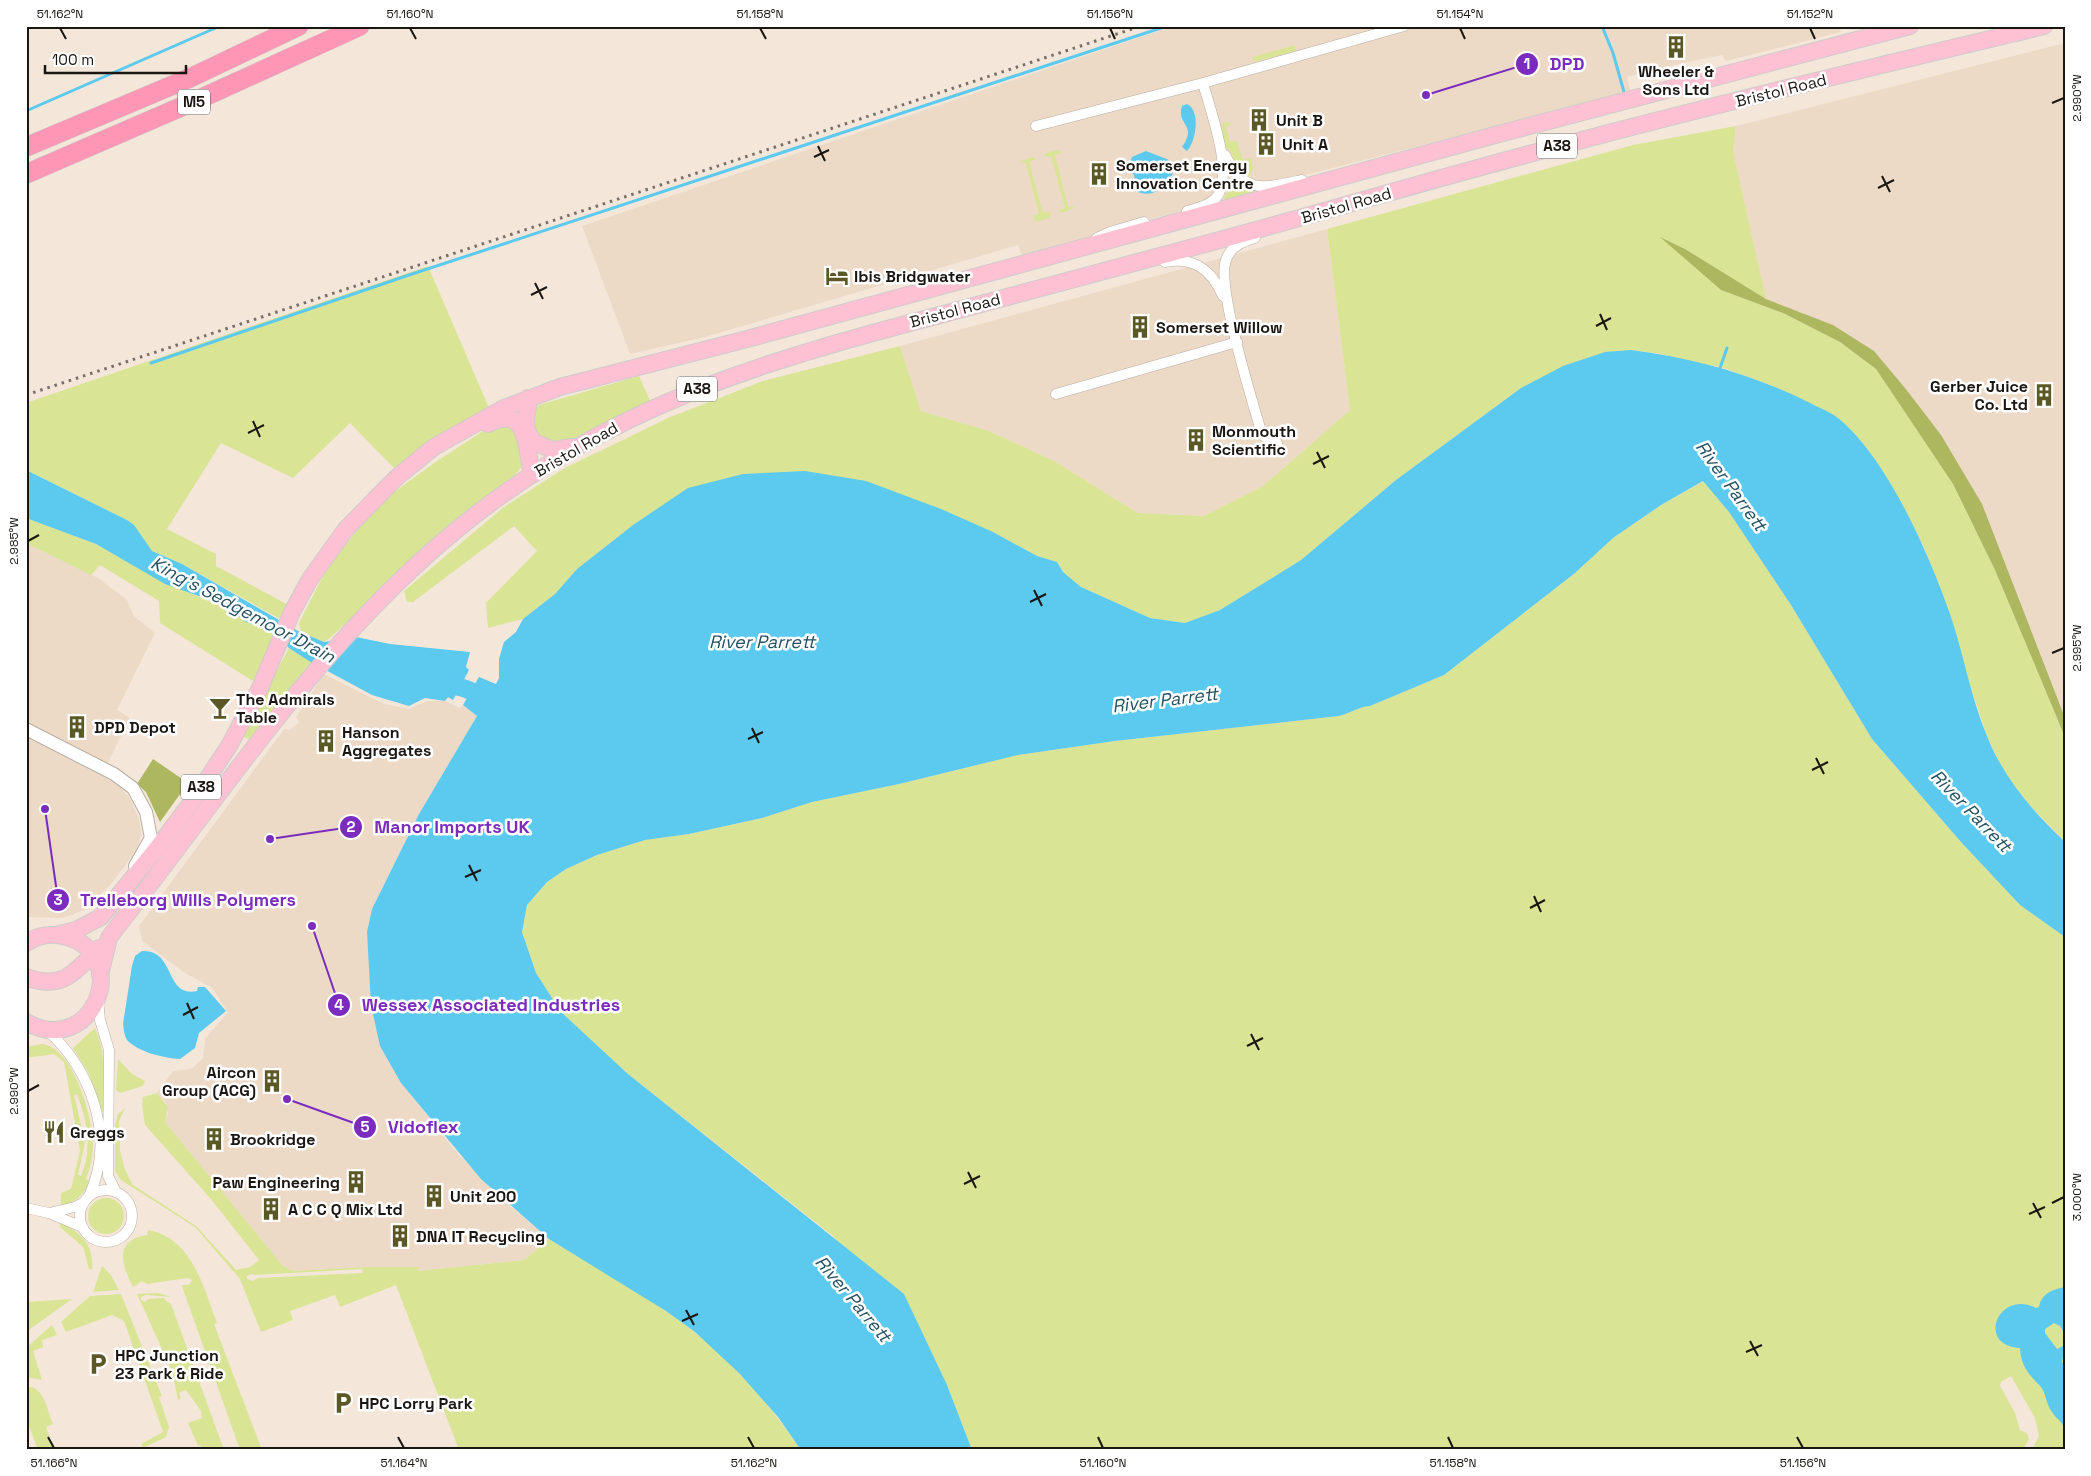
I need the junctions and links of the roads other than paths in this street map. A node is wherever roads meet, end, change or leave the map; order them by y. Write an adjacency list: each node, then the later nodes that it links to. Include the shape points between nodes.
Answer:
1 (299, 26): 11 (highway, M5, via 192,77)
2 (360, 26): 13 (highway, M5, via 204,98)
3 (1404, 26): 8 (street)
4 (1871, 26): 7 (street, Bristol Road, via 1851,35 1748,62)
5 (1910, 26): 7 (main road, Bristol Road / A38)
6 (2044, 26): 14 (main road, Bristol Road / A38, via 1575,141)
7 (1730, 73): 12 (main road, Bristol Road / A38)
8 (1203, 82): 9 (street); 10 (street)
9 (1036, 126)
10 (1219, 142): 12 (street, via 1240,179 1255,186 1269,187); 15 (street, via 1224,178 1215,200 1110,232)
11 (26, 148)
12 (1432, 153): 15 (main road, Bristol Road / A38)
13 (26, 174)
14 (1328, 211): 16 (main road, Bristol Road / A38); 17 (street, via 1303,225 1244,241 1232,250 1224,267)
15 (1067, 253): 20 (main road, Bristol Road / A38)
16 (1102, 271): 17 (street, via 1129,270 1177,259 1190,261 1210,273); 22 (main road, Bristol Road / A38, via 771,362 657,405)
17 (1228, 306): 18 (street)
18 (1236, 342): 19 (street); 21 (street, via 1262,436)
19 (1056, 394)
20 (528, 398): 22 (main road, via 526,424 534,442 553,450); 23 (main road, Bristol Road / A38, via 471,425)
21 (1277, 442)
22 (577, 447): 24 (main road, Bristol Road / A38)
23 (418, 460): 24 (main road, via 435,455 499,418 507,418 523,430); 26 (main road, Bristol Road / A38, via 346,529 310,579 229,746 184,813)
24 (532, 474): 28 (main road, Bristol Road / A38, via 425,555 353,627 314,670)
25 (26, 730): 26 (street, via 114,774 133,788 141,800 151,838)
26 (113, 905): 27 (main road, Bristol Road / A38, via 88,925)
27 (56, 935): 29 (main road, A38); 30 (main road, A38, via 73,939)
28 (109, 938): 30 (main road, A38); 31 (main road, Bristol Road / A38)
29 (30, 939)
30 (92, 955): 31 (main road, A38); 32 (main road, A38, via 70,976 55,982)
31 (100, 975): 33 (main road, A38)
32 (26, 976)
33 (98, 999): 35 (main road, via 82,1021 66,1029); 37 (street, via 100,1020 108,1041 108,1176)
34 (26, 1022): 35 (main road)
35 (46, 1030): 36 (main road); 38 (street, via 75,1060 88,1085 101,1133 95,1184)
36 (26, 1034)
37 (116, 1192): 38 (street, via 102,1190); 41 (street, via 124,1197 131,1209 131,1223 124,1236 102,1242 87,1235)
38 (86, 1200): 40 (street, via 75,1208); 41 (street, via 80,1219)
39 (29, 1211): 40 (street)
40 (50, 1214): 41 (street)
41 (82, 1228)

